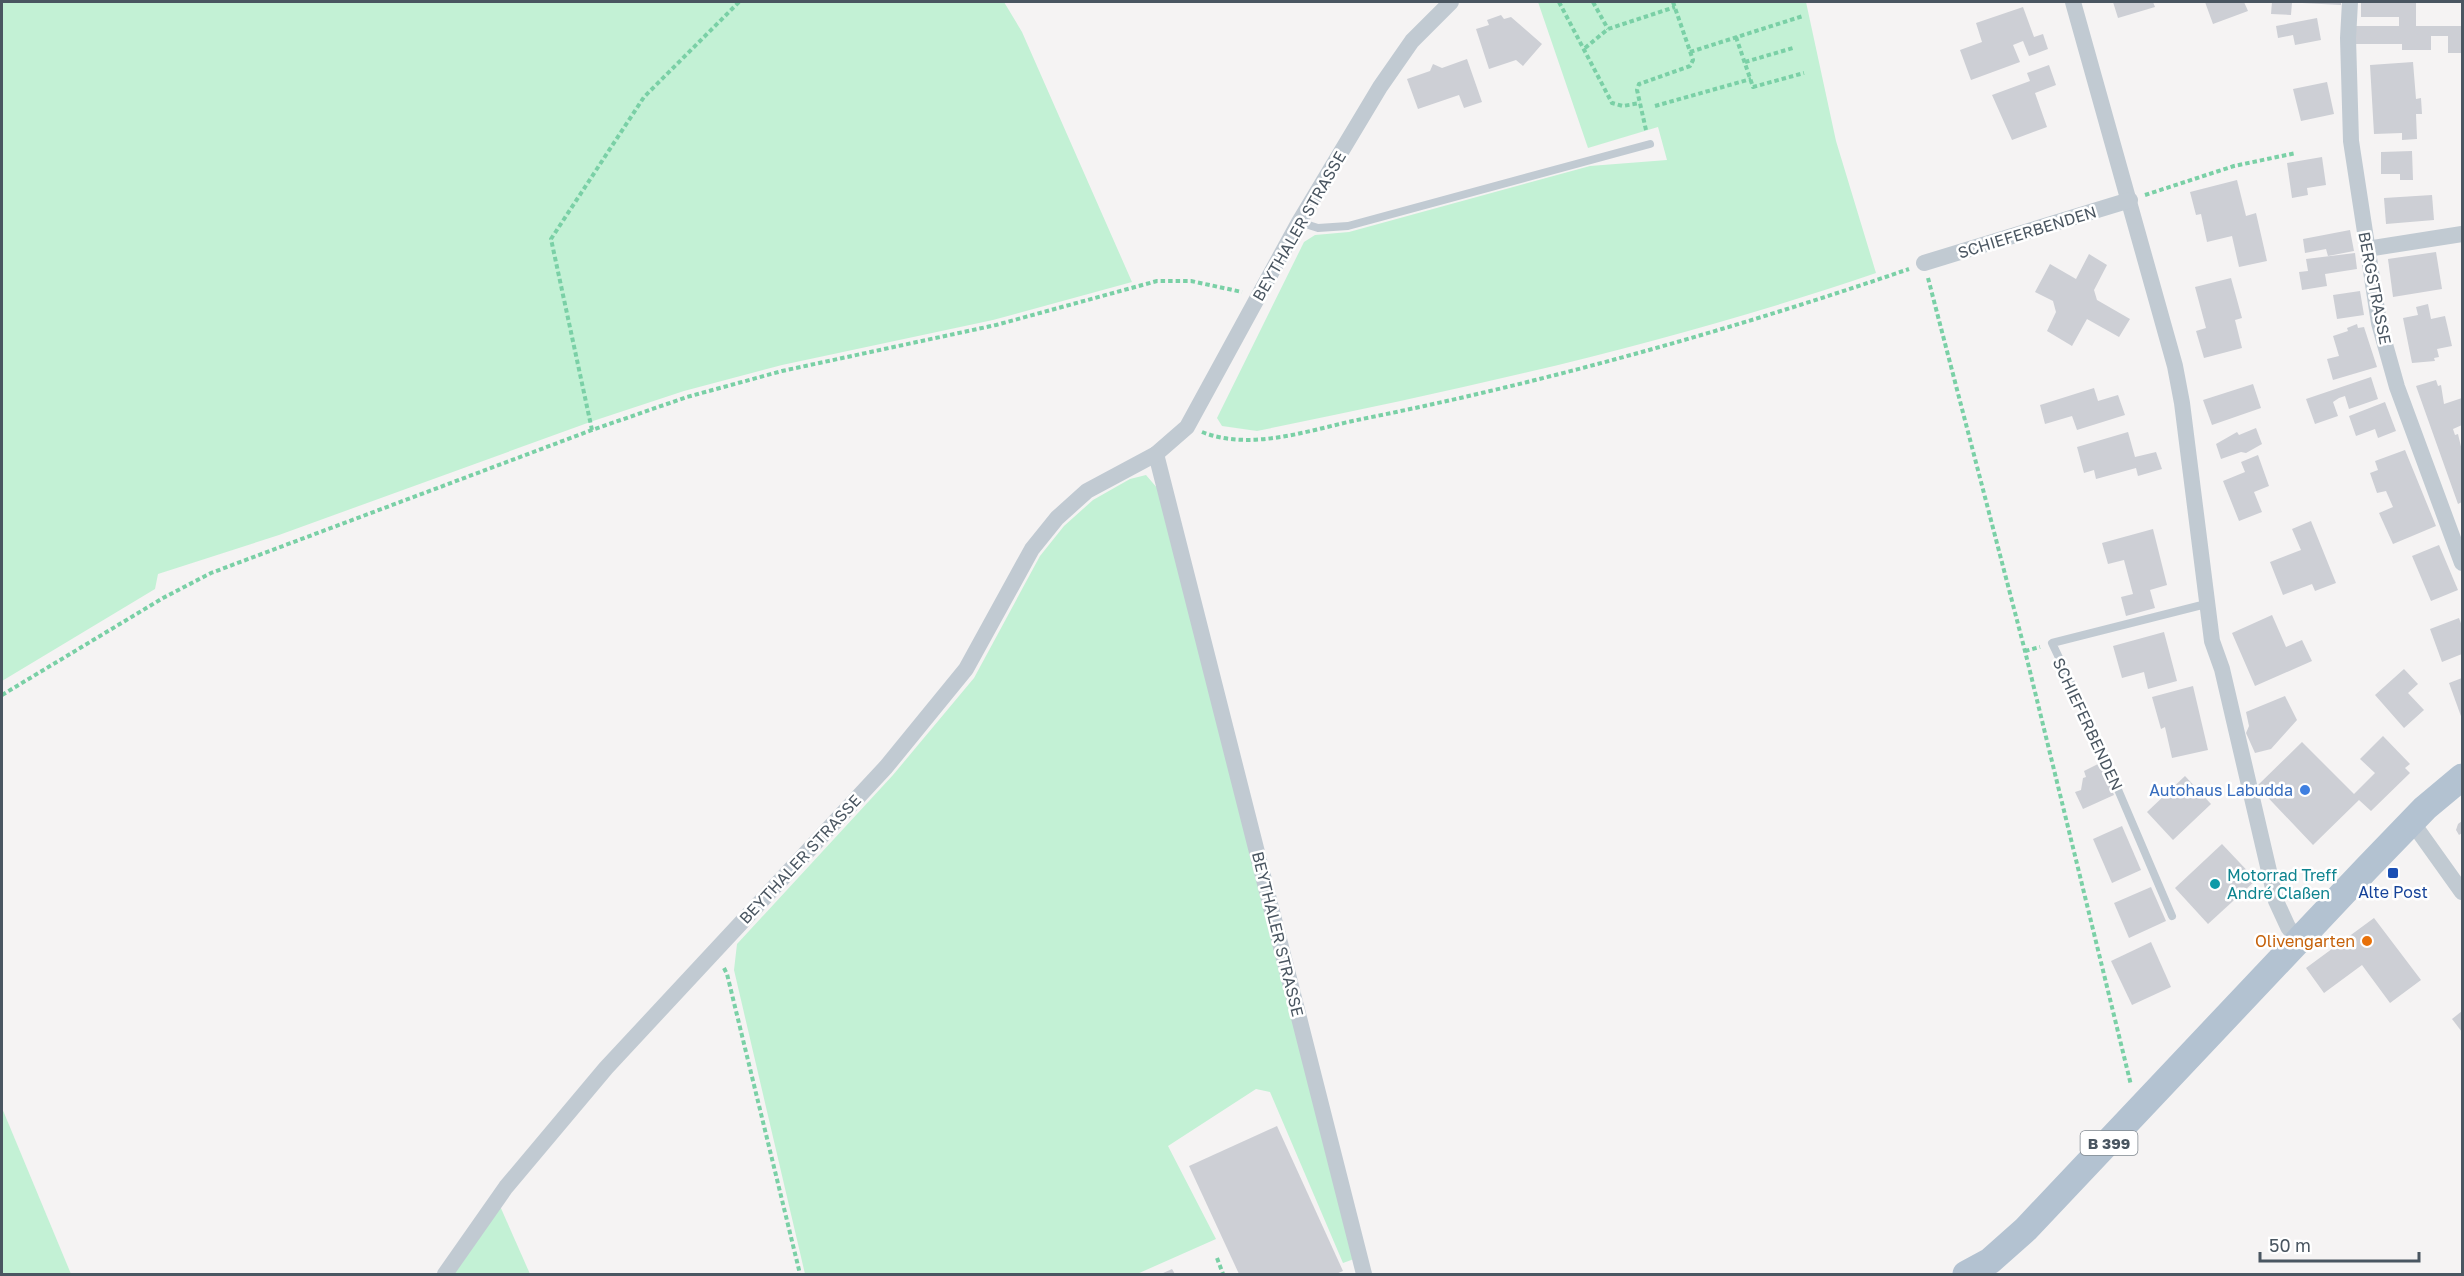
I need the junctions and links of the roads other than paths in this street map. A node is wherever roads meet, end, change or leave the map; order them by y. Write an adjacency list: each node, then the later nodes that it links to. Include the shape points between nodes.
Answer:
1 (1451, 2): 6 (street, BEYTHALER STRASSE, via 1412,41 1380,87)
2 (2073, 2): 5 (street)
3 (2350, 2): 8 (street, BERGSTRASSE, via 2350,135)
4 (1650, 144): 6 (lane, via 1348,226 1318,228)
5 (2130, 200): 9 (street, SCHIEFERBENDEN); 12 (street, via 2182,403)
6 (1299, 222): 10 (street, BEYTHALER STRASSE, via 1187,427)
7 (2463, 234): 8 (street)
8 (2367, 249): 11 (street, BERGSTRASSE, via 2379,323 2397,387)
9 (1924, 263)
10 (1156, 454): 18 (street, BEYTHALER STRASSE, via 1087,491 1057,518 1032,549 966,669 885,767 606,1068 506,1187); 19 (street, BEYTHALER STRASSE)
11 (2463, 563)
12 (2206, 604): 16 (lane, SCHIEFERBENDEN, via 2052,643); 17 (street, via 2276,901)
13 (2463, 777): 14 (main road, B 399)
14 (2412, 822): 15 (street); 17 (main road, B 399)
15 (2463, 892)
16 (2172, 916)
17 (2298, 940): 20 (main road, B 399, via 2026,1229 1990,1261)
18 (445, 1275)
19 (1364, 1275)
20 (1966, 1275)

